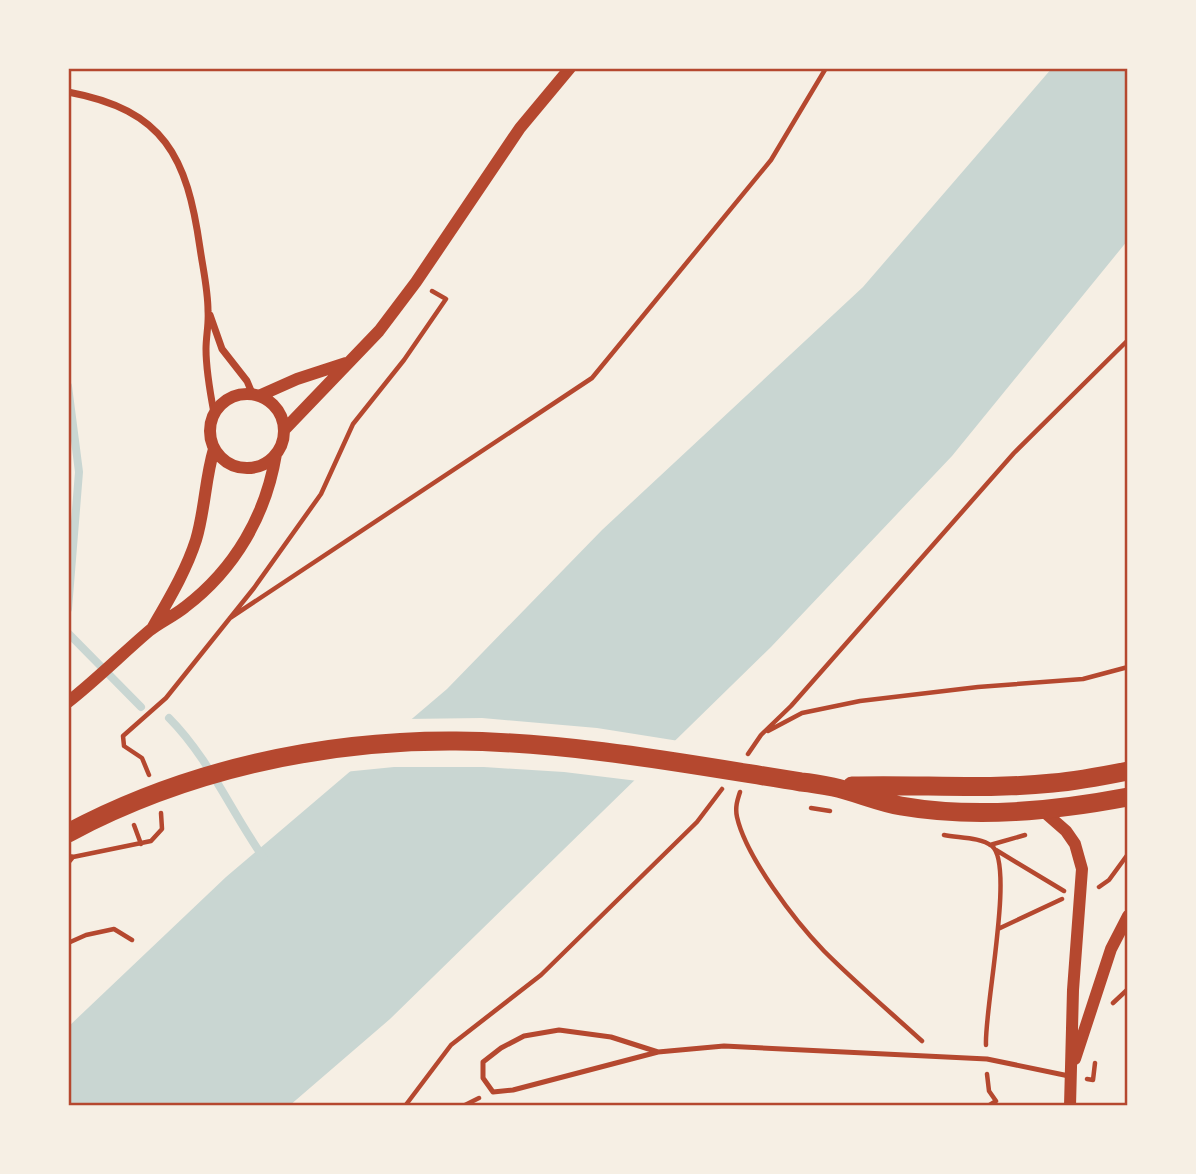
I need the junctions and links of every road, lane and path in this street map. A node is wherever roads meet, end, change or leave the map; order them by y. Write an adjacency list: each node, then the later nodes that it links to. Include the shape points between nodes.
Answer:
1 (570, 68): 4 (street, via 520,128)
2 (826, 68): 13 (path, via 771,160 592,378)
3 (68, 92): 5 (street, via 123,108 153,129 178,160 195,216)
4 (416, 282): 7 (street); 13 (path, via 446,299 353,424 321,494)
5 (208, 312): 8 (street, via 222,349); 9 (street, via 206,349)
6 (1128, 340): 17 (path, via 1014,453)
7 (349, 362): 8 (street); 10 (street)
8 (256, 394): 9 (street, via 230,397); 10 (street, via 278,410)
9 (214, 413): 11 (street, via 210,437)
10 (284, 430): 12 (street)
11 (214, 449): 12 (street, via 232,465 244,468 256,467); 14 (street, via 196,539 184,572)
12 (276, 454): 14 (street, via 263,507 225,570 186,607)
13 (230, 618): 23 (path, via 166,698 123,736 124,746 146,764)
14 (150, 630): 16 (street)
15 (1128, 667): 17 (path, via 1083,679 860,701 802,713)
16 (73, 698)
17 (761, 735): 18 (path); 19 (path)
18 (745, 757)
19 (753, 758)
20 (1128, 771): 24 (highway, via 1011,786)
21 (729, 779): 50 (path, via 697,822 541,975 451,1045)
22 (744, 781): 45 (path, via 736,804 737,819 776,891 823,950)
23 (152, 786)
24 (833, 787): 32 (highway, via 900,806 936,810); 35 (highway, via 562,748 409,742 277,759 184,783)
25 (710, 790): 26 (path)
26 (723, 792)
27 (735, 794): 28 (path)
28 (748, 797)
29 (1128, 797): 32 (highway)
30 (810, 808): 33 (path)
31 (168, 809): 37 (path, via 158,811 163,822 160,832)
32 (1042, 810): 49 (street, via 1075,844 1082,869)
33 (835, 812)
34 (133, 823): 37 (path)
35 (68, 833)
36 (938, 834): 38 (path, via 979,841)
37 (141, 844): 39 (path)
38 (994, 849): 41 (path); 46 (path, via 1000,867 1000,906 986,1035)
39 (70, 856): 40 (path)
40 (68, 863)
41 (1070, 895)
42 (1128, 916): 49 (street, via 1111,949)
43 (132, 940): 44 (path, via 114,929)
44 (68, 943)
45 (923, 1042)
46 (978, 1042)
47 (658, 1052): 47 (lane, via 611,1037 559,1030 524,1036 501,1048 484,1062 482,1078 493,1092 513,1090); 48 (lane, via 723,1046)
48 (987, 1059): 49 (lane); 51 (path, via 989,1091 996,1101)
49 (1069, 1076): 52 (street)
50 (405, 1106)
51 (988, 1106)
52 (1070, 1106)

